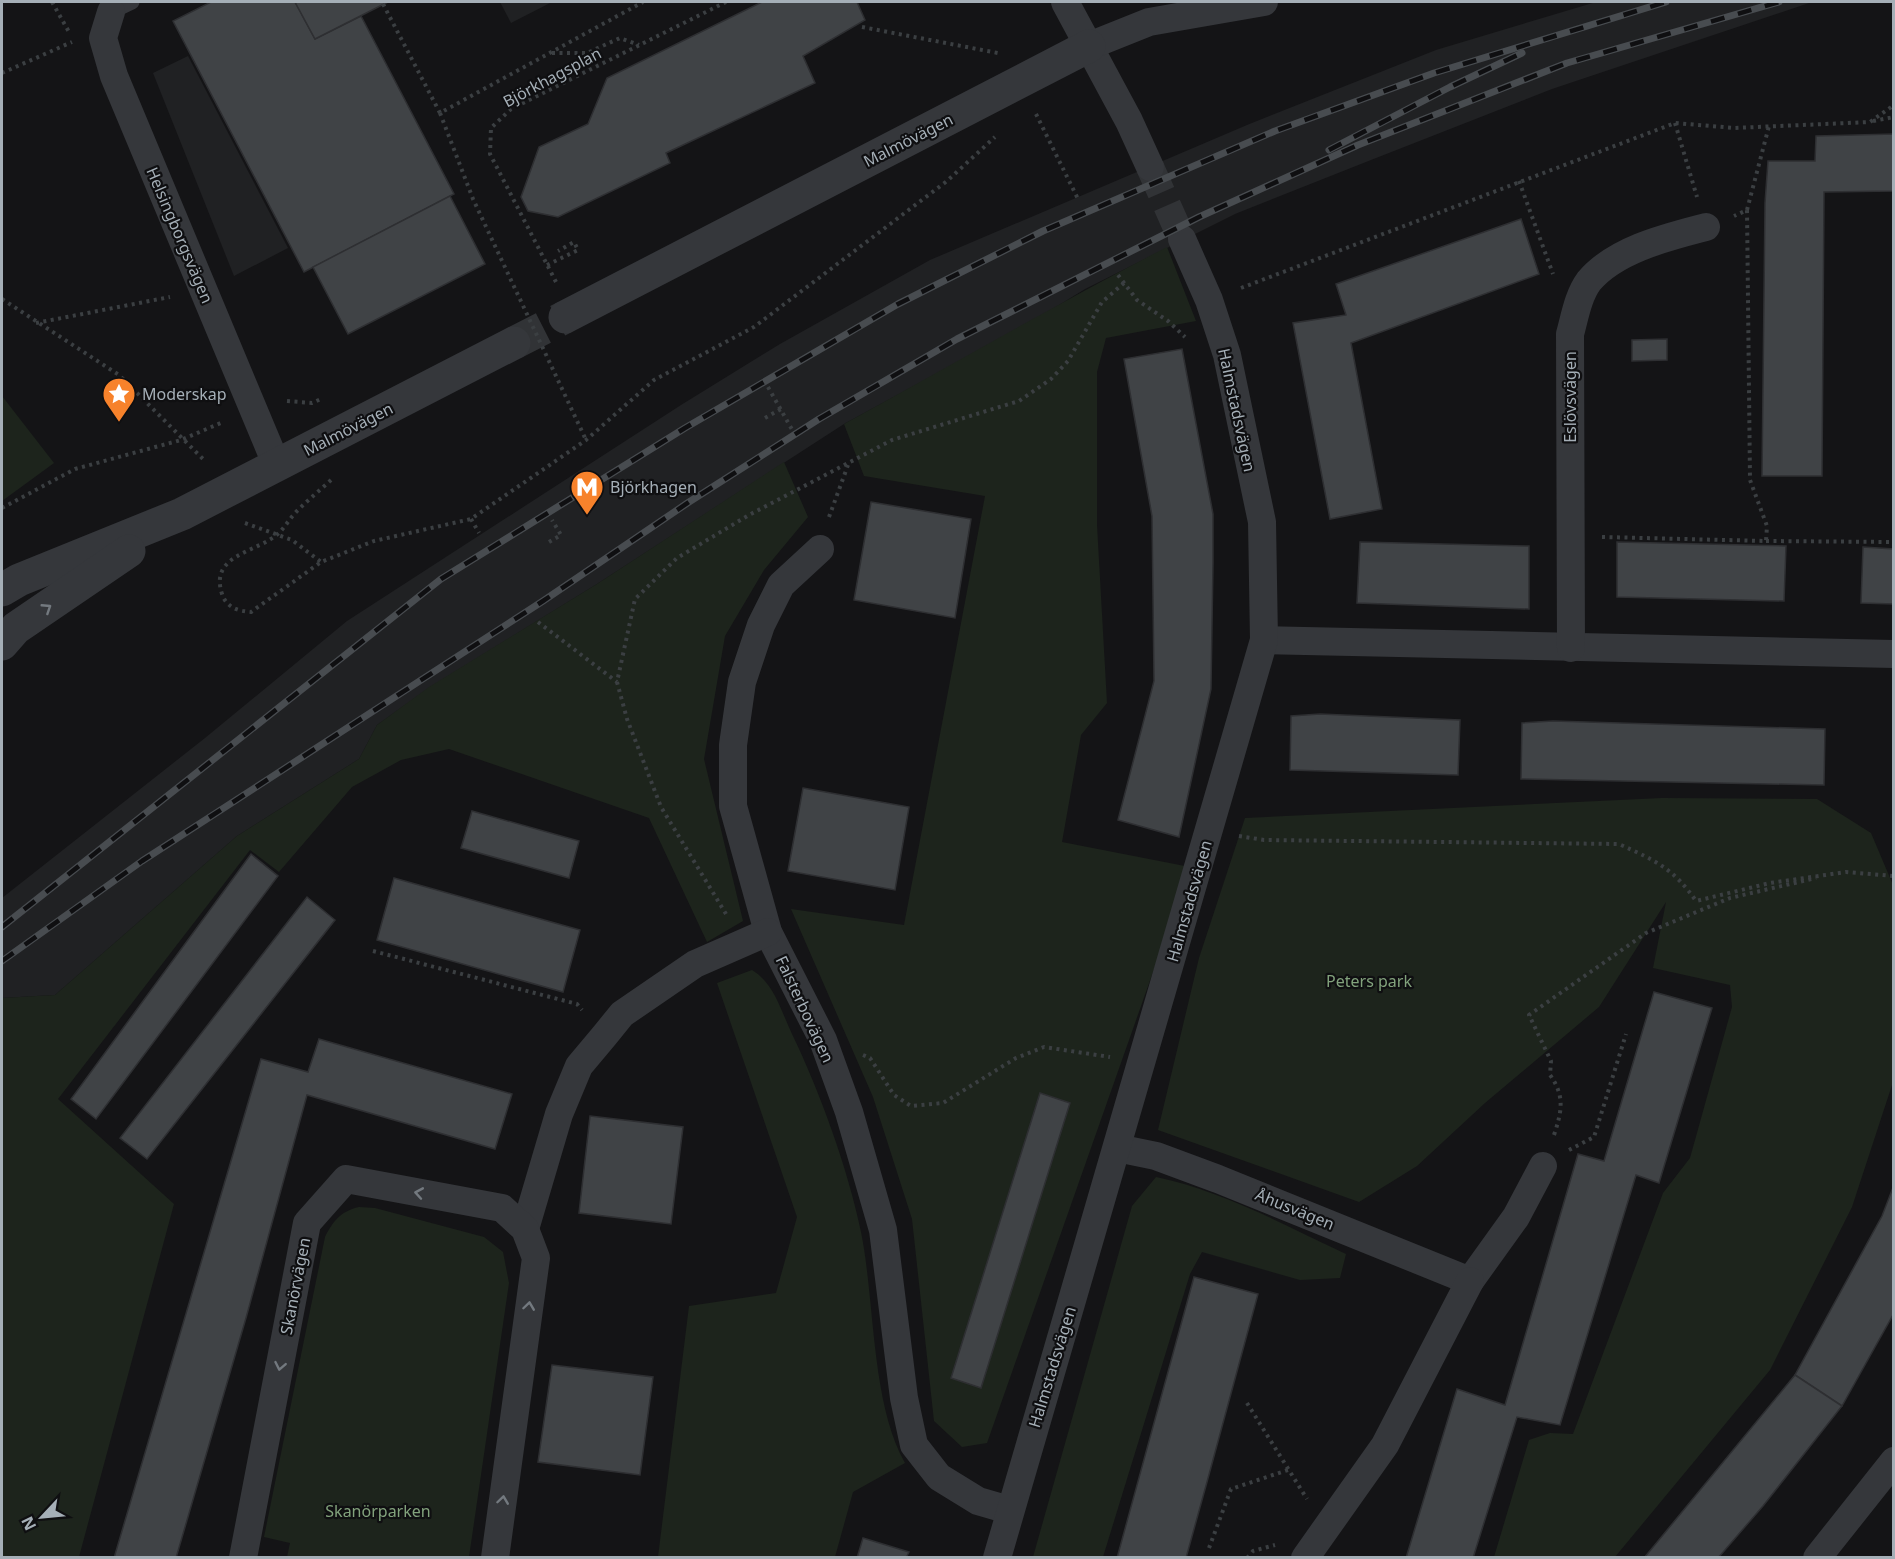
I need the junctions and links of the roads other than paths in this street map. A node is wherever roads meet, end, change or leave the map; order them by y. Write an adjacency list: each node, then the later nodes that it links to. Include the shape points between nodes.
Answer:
1 (1065, 2): 4 (street)
2 (1264, 2): 4 (street, Malmövägen, via 1149,22)
3 (116, 5): 10 (street, Helsingborgsvägen, via 103,38 114,76)
4 (1089, 46): 5 (street); 8 (street, Malmövägen)
5 (1150, 167)
6 (1706, 227): 16 (street, Eslövsvägen, via 1660,240 1621,257 1590,281 1580,298 1572,326)
7 (1182, 239): 14 (street, Halmstadsvägen, via 1209,300 1227,355 1262,522)
8 (554, 305)
9 (522, 331): 10 (street, Malmövägen)
10 (277, 466): 11 (street, Malmövägen)
11 (182, 514): 13 (street, Malmövägen); 15 (street, Malmövägen, one-way to 11, via 16,628)
12 (820, 549): 18 (street, Falsterbovägen, via 781,585 761,625 742,682 733,745 733,806)
13 (2, 590)
14 (1264, 640): 16 (street); 19 (street, Halmstadsvägen)
15 (2, 644)
16 (1571, 648): 17 (street)
17 (1893, 654)
18 (756, 937): 21 (street, via 694,964 622,1014 579,1066 559,1114); 24 (street, Falsterbovägen, via 823,1040 849,1112 883,1230 904,1398 914,1445 939,1477 978,1501)
19 (1117, 1148): 22 (street, Åhusvägen, via 1156,1156 1218,1179); 24 (street, Halmstadsvägen)
20 (1543, 1166): 22 (street, via 1516,1217)
21 (525, 1229): 25 (street, Skanörvägen, one-way to 25, via 502,1208 346,1179 307,1223); 26 (street, Skanörvägen, one-way to 21, via 536,1258)
22 (1470, 1281): 28 (street, via 1384,1445)
23 (1893, 1461): 29 (street)
24 (1009, 1510): 27 (street, Halmstadsvägen)
25 (243, 1557)
26 (495, 1557)
27 (997, 1557)
28 (1305, 1557)
29 (1817, 1557)

